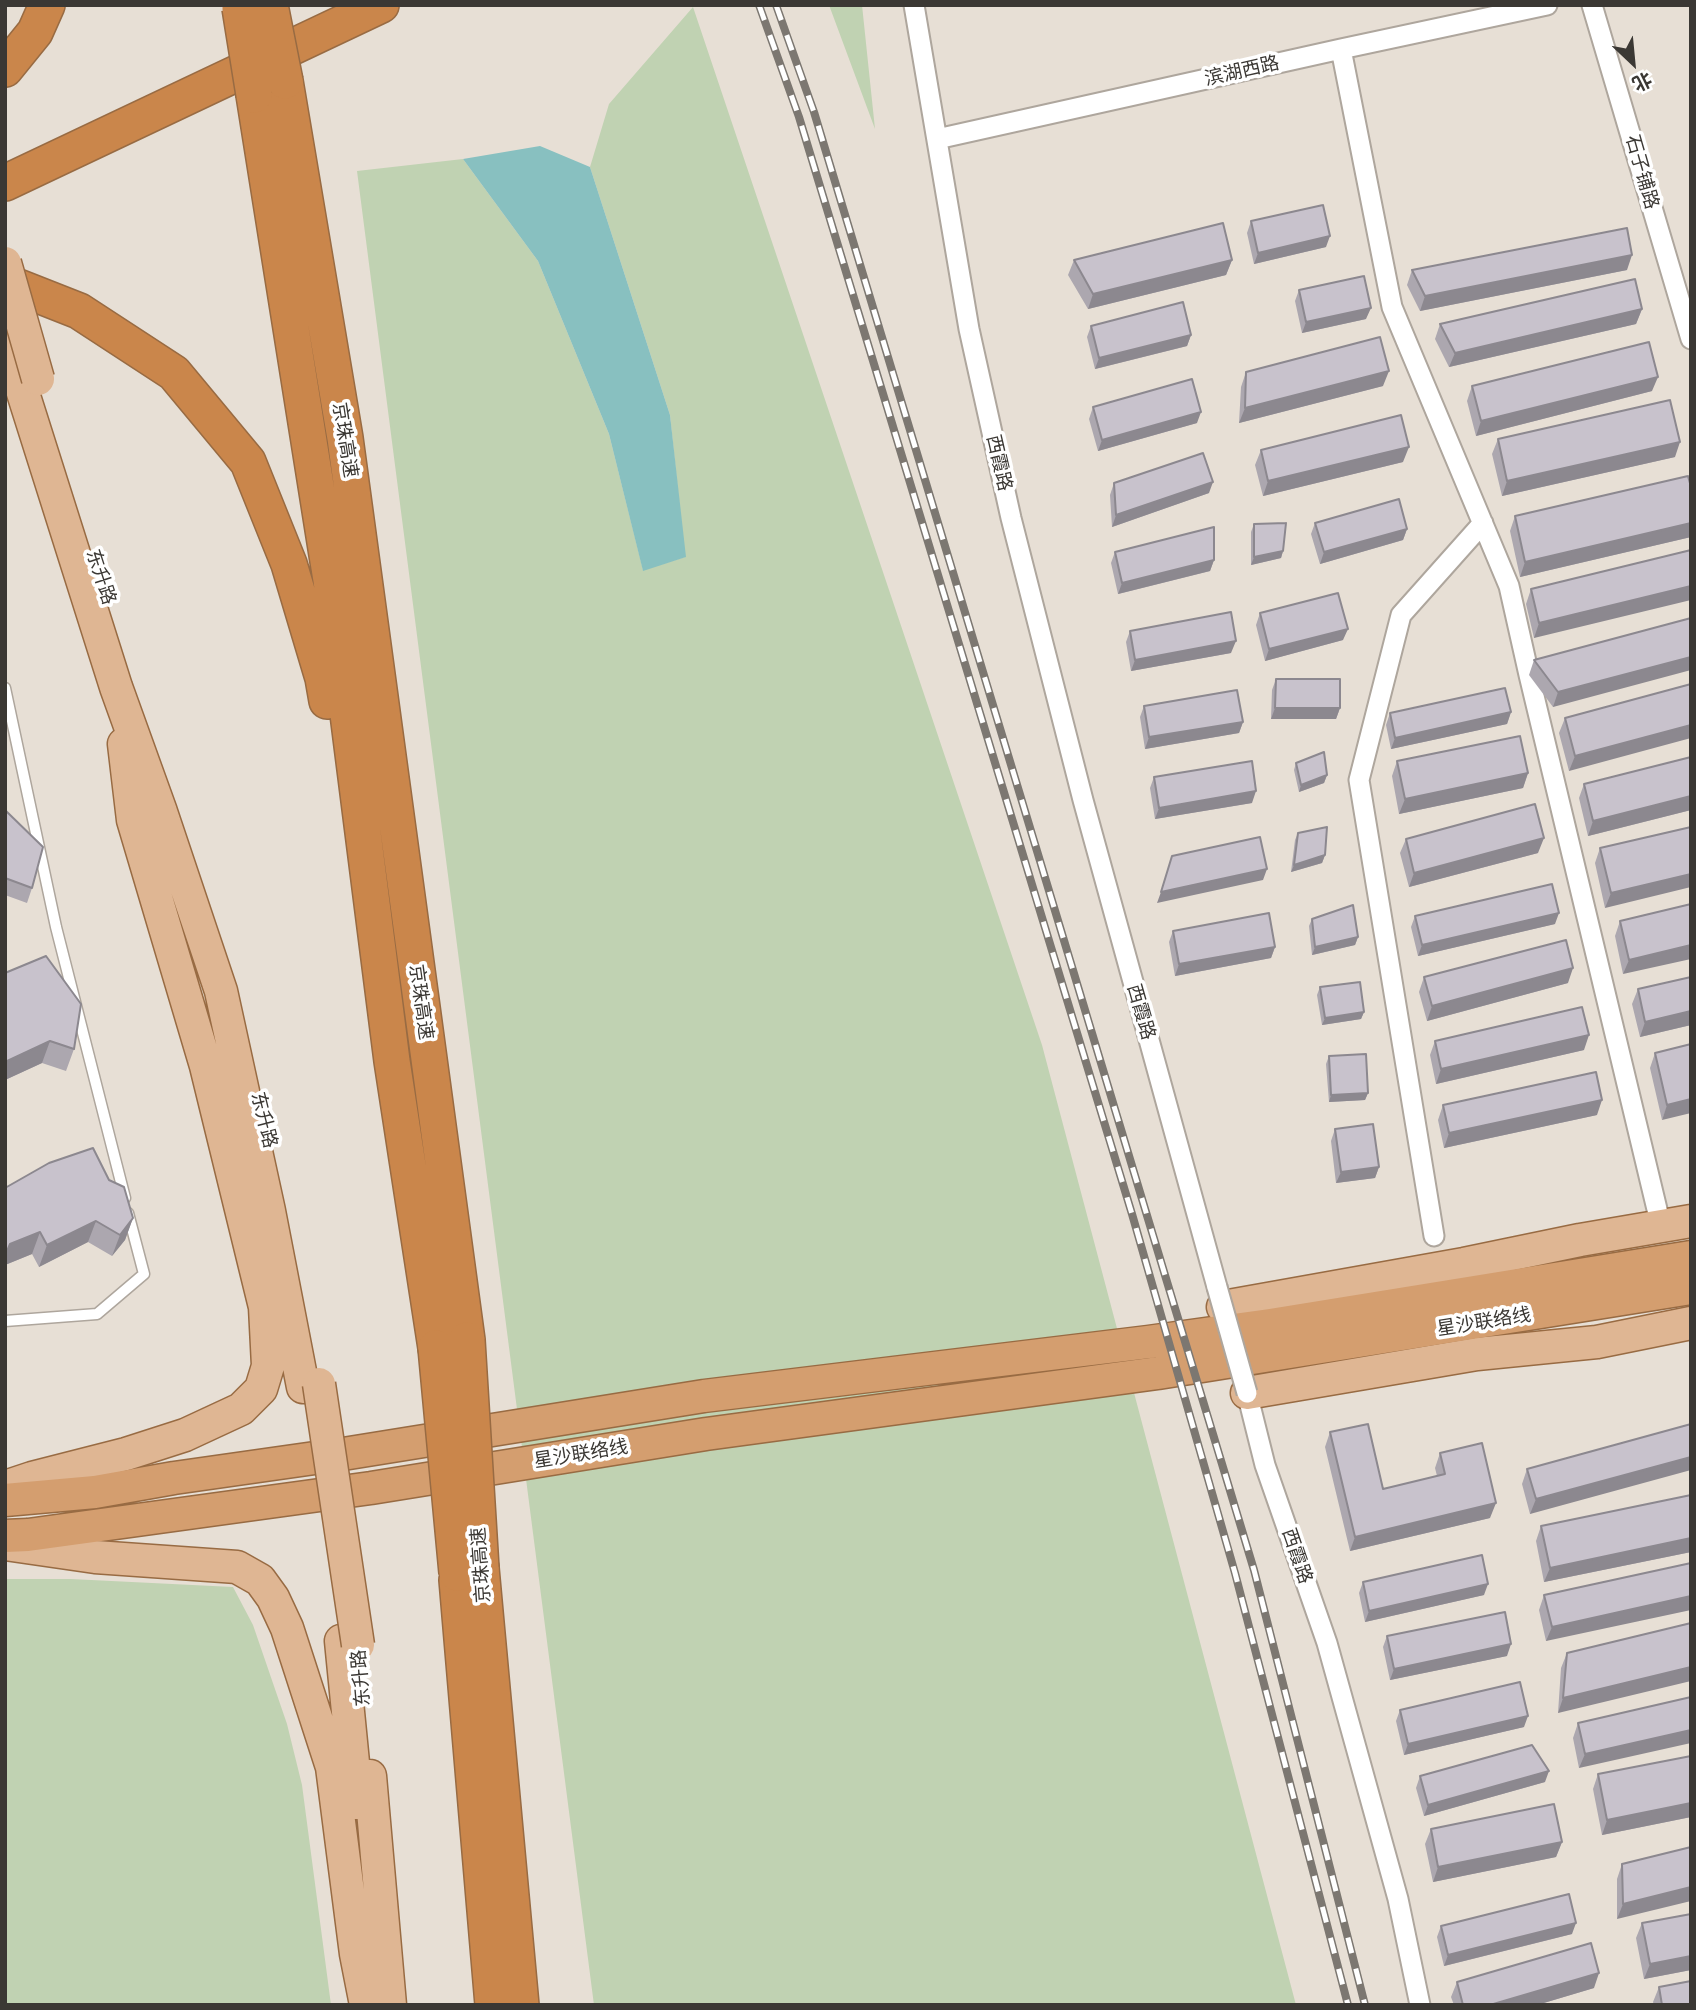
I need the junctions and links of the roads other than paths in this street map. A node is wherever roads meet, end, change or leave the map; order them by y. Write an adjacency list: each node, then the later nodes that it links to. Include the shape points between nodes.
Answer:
1 (47, 5): 10 (highway, via 35,32)
2 (294, 5): 11 (highway)
3 (335, 5): 13 (highway)
4 (381, 5): 14 (highway)
5 (914, 5): 12 (street, 西霞路)
6 (1548, 5): 9 (street, 滨湖西路)
7 (1592, 5): 18 (street, 石子铺路)
8 (250, 6): 11 (highway, 京珠高速, bridge)
9 (1341, 49): 12 (street, 滨湖西路); 20 (street, via 1392,307)
10 (5, 69)
11 (281, 79): 23 (highway, 京珠高速, via 331,580); 31 (highway, 京珠高速, via 345,438)
12 (937, 139): 28 (street, 西霞路, via 969,329 1011,518 1086,814)
13 (5, 160)
14 (5, 183)
15 (5, 263): 19 (main road, 东升路, bridge)
16 (5, 285): 23 (highway, via 79,311 174,373 248,462 289,564 323,678)
17 (5, 336): 19 (main road, 东升路)
18 (1691, 339)
19 (29, 380): 21 (main road, 东升路); 32 (main road, 东升路, via 230,986 283,1198)
20 (1483, 523): 24 (street, via 1509,586 1532,688); 25 (street, via 1401,615 1359,780)
21 (116, 687): 32 (main road, 东升路, via 221,991); 34 (main road, via 133,820 206,1066 265,1307 268,1366 261,1389 241,1409 185,1435)
22 (5, 688): 29 (lane, via 56,927 144,1274 97,1314)
23 (393, 1060): 31 (highway, 京珠高速)
24 (1676, 1224): 28 (main road, via 1464,1264)
25 (1434, 1236)
26 (1691, 1257): 35 (highway, via 1270,1325 704,1396 95,1492)
27 (1691, 1288): 36 (highway, 星沙联络线, via 1158,1373 706,1434 371,1488)
28 (1220, 1297): 33 (street, 西霞路, bridge)
29 (5, 1321)
30 (1691, 1323): 33 (main road, via 1597,1342 1477,1354)
31 (452, 1344): 38 (highway, 京珠高速, bridge)
32 (311, 1385): 39 (main road, 东升路, bridge)
33 (1247, 1393): 45 (street, 西霞路, via 1265,1465 1327,1643 1398,1899)
34 (5, 1487)
35 (5, 1500)
36 (5, 1536)
37 (5, 1544): 40 (main road, via 95,1557 237,1567 260,1580 287,1628 332,1767)
38 (469, 1571): 43 (highway, 京珠高速); 44 (highway, 京珠高速)
39 (350, 1643): 41 (main road, 东升路); 42 (main road, 东升路)
40 (366, 2005)
41 (376, 2005)
42 (390, 2005)
43 (493, 2005)
44 (520, 2005)
45 (1420, 2005)

